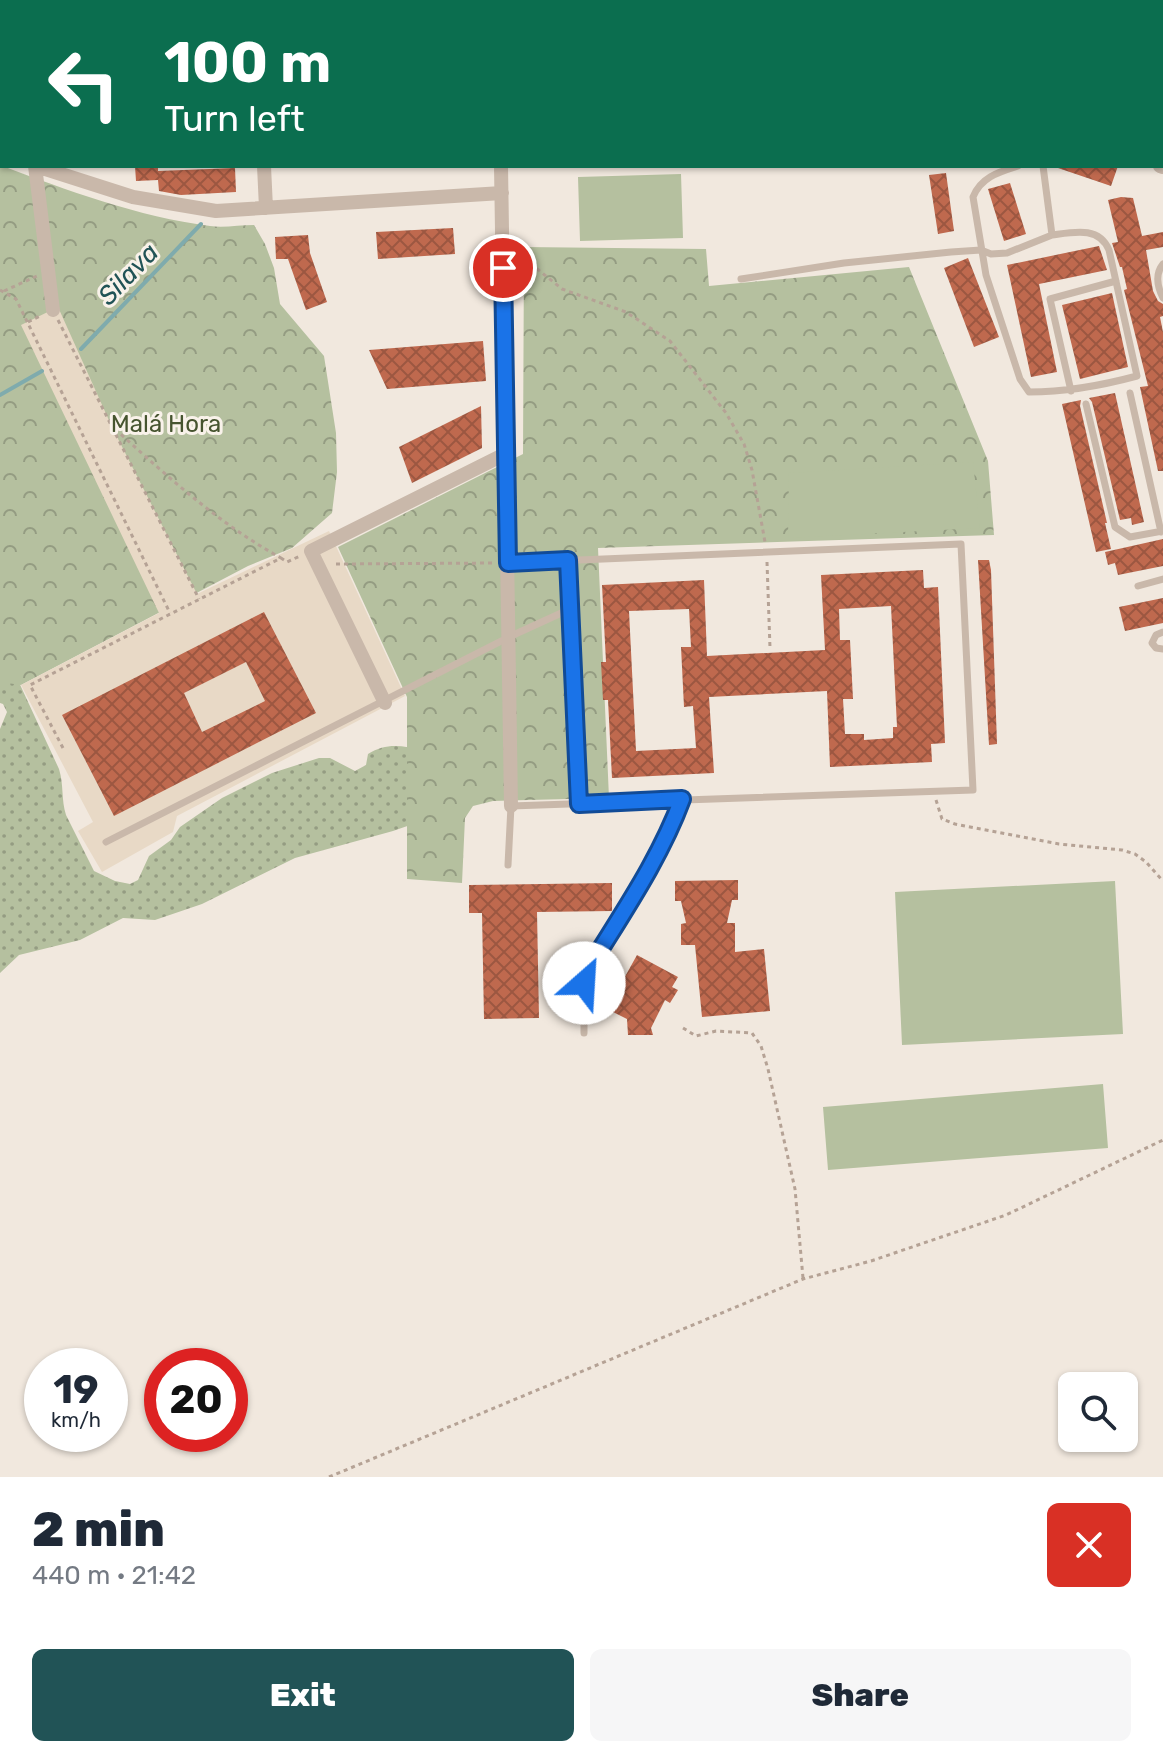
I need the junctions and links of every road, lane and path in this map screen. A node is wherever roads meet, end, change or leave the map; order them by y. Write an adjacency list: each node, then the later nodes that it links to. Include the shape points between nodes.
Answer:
1 (35, 168): 13 (street)
2 (41, 168): 8 (street, via 178,207)
3 (264, 168): 8 (street)
4 (501, 168): 7 (street)
5 (1013, 168): 10 (lane, via 978,185 973,197)
6 (1043, 168): 9 (lane)
7 (502, 193): 8 (street); 23 (street)
8 (266, 208)
9 (1052, 235): 10 (lane, via 1007,253); 15 (lane, via 1080,231 1105,239)
10 (981, 250): 14 (lane); 19 (lane, via 1020,379 1029,392)
11 (513, 255): 24 (path, via 562,289 626,312 670,341 726,413)
12 (1163, 264): 17 (lane, via 1157,281)
13 (47, 271): 16 (path); 18 (street)
14 (741, 279)
15 (1116, 281): 19 (lane, via 1050,299); 19 (lane, via 1137,376)
16 (2, 291): 37 (path, via 16,299)
17 (1163, 298)
18 (53, 310): 22 (path)
19 (1071, 391)
20 (1130, 393): 25 (lane)
21 (1086, 404): 25 (lane, via 1115,527 1130,537)
22 (112, 427): 27 (path, via 178,487 243,537); 35 (path)
23 (505, 454): 26 (street); 29 (street)
24 (752, 470)
25 (1162, 531)
26 (311, 551): 27 (path, via 287,562); 41 (street)
27 (281, 558): 35 (path)
28 (568, 560): 29 (lane); 36 (lane); 43 (lane, via 961,544 973,790)
29 (508, 563): 30 (path); 39 (street)
30 (336, 564)
31 (1163, 579): 32 (lane)
32 (1152, 582): 33 (lane); 34 (lane)
33 (1138, 586)
34 (1163, 589)
35 (199, 599): 37 (path)
36 (570, 609): 39 (lane); 45 (lane)
37 (170, 613): 42 (path, via 30,685)
38 (1163, 632): 40 (lane, via 1152,643)
39 (509, 637): 41 (lane); 46 (street)
40 (1163, 649)
41 (385, 703): 47 (lane)
42 (63, 748)
43 (935, 791): 44 (lane); 49 (path, via 942,819 1059,844 1122,850 1146,862)
44 (682, 799): 45 (lane); 51 (lane, via 650,869 587,971)
45 (579, 804): 46 (lane)
46 (511, 806): 48 (lane)
47 (106, 842)
48 (508, 865)
49 (1163, 881)
50 (683, 1028): 53 (path, via 696,1036 752,1033 761,1046 795,1189)
51 (584, 1033)
52 (1163, 1140): 53 (path, via 1006,1215)
53 (803, 1279): 54 (path)
54 (329, 1477)

